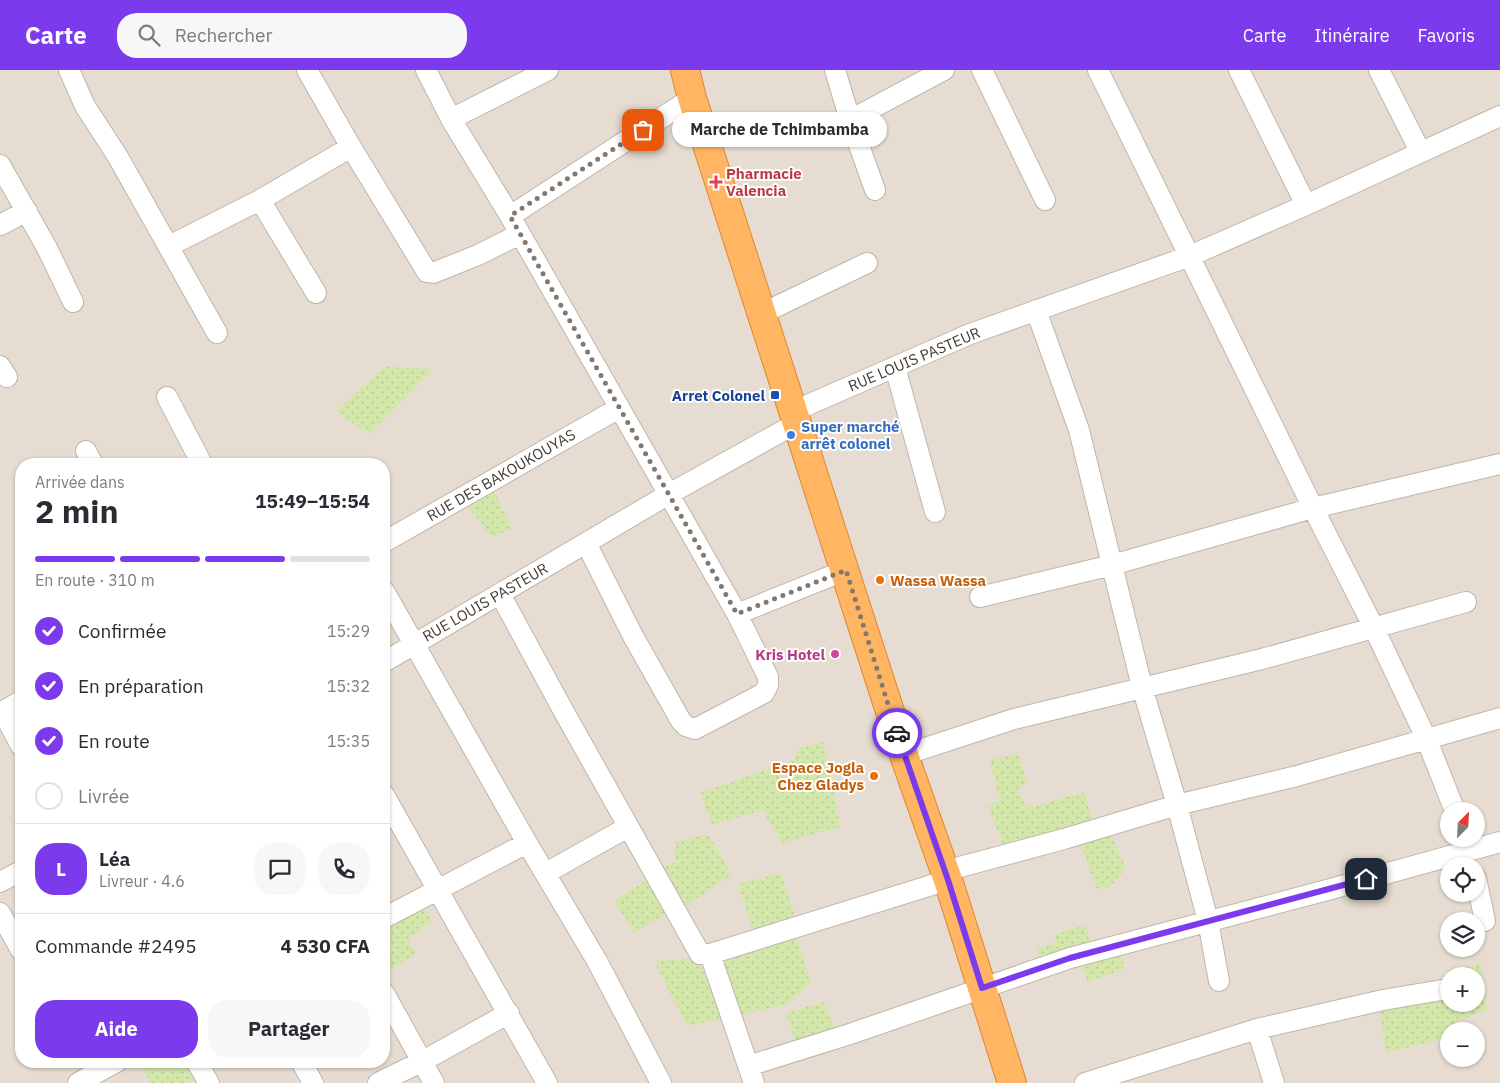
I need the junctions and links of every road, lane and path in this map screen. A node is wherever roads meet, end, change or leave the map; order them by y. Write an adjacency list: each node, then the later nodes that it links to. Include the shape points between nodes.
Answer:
1 (69, 70): 26 (street, via 85,106)
2 (307, 70): 16 (street)
3 (426, 70): 14 (street)
4 (548, 70): 14 (street)
5 (685, 70): 12 (highway)
6 (834, 70): 15 (street)
7 (944, 70): 15 (street)
8 (982, 70): 21 (street)
9 (1098, 70): 27 (street)
10 (1239, 70): 22 (street)
11 (1379, 70): 17 (street)
12 (692, 98): 25 (street); 32 (highway)
13 (1500, 116): 17 (street, RUE LOUIS PASTEUR)
14 (451, 119): 25 (street)
15 (850, 120): 19 (street)
16 (351, 147): 20 (street); 25 (street, via 427,272 478,255)
17 (1420, 151): 22 (street, RUE LOUIS PASTEUR)
18 (0, 165): 23 (street)
19 (875, 190)
20 (260, 200): 26 (street); 29 (street)
21 (1045, 200)
22 (1306, 205): 27 (street, RUE LOUIS PASTEUR)
23 (27, 211): 24 (street); 30 (street)
24 (0, 224)
25 (515, 225): 36 (street)
26 (169, 246): 33 (street)
27 (1190, 256): 31 (street, RUE LOUIS PASTEUR); 41 (street)
28 (867, 263): 32 (street)
29 (316, 293)
30 (73, 302)
31 (1036, 310): 34 (street, RUE LOUIS PASTEUR); 45 (street, via 1079,430)
32 (763, 313): 37 (highway)
33 (217, 333)
34 (895, 367): 37 (street, RUE LOUIS PASTEUR, via 852,384); 42 (street)
35 (167, 397): 38 (street)
36 (619, 408): 40 (street); 43 (street, RUE DES BAKOUKOUYAS)
37 (795, 417): 40 (street, RUE LOUIS PASTEUR); 46 (highway)
38 (199, 458)
39 (1500, 464): 41 (street)
40 (669, 494): 44 (street, RUE LOUIS PASTEUR); 51 (street)
41 (1313, 508): 45 (street); 52 (street)
42 (935, 512)
43 (390, 539)
44 (586, 543): 47 (street, RUE LOUIS PASTEUR); 51 (street, via 633,636 680,721 686,726 695,729 764,693 768,685 768,677)
45 (1112, 564): 48 (street); 55 (street)
46 (846, 570): 51 (street); 61 (highway)
47 (500, 594): 53 (street, RUE LOUIS PASTEUR); 65 (street)
48 (980, 597)
49 (390, 602): 53 (street)
50 (1466, 602): 52 (street)
51 (737, 614)
52 (1374, 628): 55 (street); 60 (street)
53 (413, 644): 54 (street, RUE LOUIS PASTEUR); 67 (street)
54 (390, 658)
55 (1142, 687): 61 (street, via 1014,719); 64 (street)
56 (15, 704): 57 (street)
57 (1, 712): 59 (street)
58 (1500, 718): 60 (street)
59 (15, 736)
60 (1426, 738): 62 (street); 64 (street, via 1297,776)
61 (904, 755): 71 (highway)
62 (1451, 802)
63 (390, 805): 73 (street)
64 (1177, 805): 71 (street); 76 (street)
65 (628, 827): 69 (street); 78 (street, via 697,950 703,955)
66 (1500, 842): 68 (street)
67 (527, 843): 69 (street); 73 (street)
68 (1470, 852): 76 (street)
69 (546, 873): 96 (street, via 597,961)
70 (15, 874): 72 (street)
71 (946, 876): 78 (street); 80 (highway)
72 (0, 882)
73 (439, 890): 75 (street); 83 (street)
74 (0, 913): 77 (street)
75 (390, 915)
76 (1208, 921): 79 (street); 80 (street, via 1070,958)
77 (15, 939)
78 (710, 954): 90 (street)
79 (1218, 981)
80 (982, 988): 90 (street, via 850,1034); 97 (highway)
81 (1440, 990): 84 (street)
82 (390, 1003): 85 (street)
83 (509, 1013): 85 (street); 95 (street)
84 (1258, 1029): 98 (street); 99 (street)
85 (423, 1061): 93 (street); 94 (street)
86 (99, 1068): 89 (street)
87 (200, 1068): 91 (street)
88 (305, 1068): 92 (street)
89 (86, 1073)
90 (751, 1074)
91 (209, 1083)
92 (313, 1083)
93 (378, 1083)
94 (434, 1083)
95 (547, 1083)
96 (660, 1083)
97 (1012, 1083)
98 (1085, 1083)
99 (1274, 1083)

